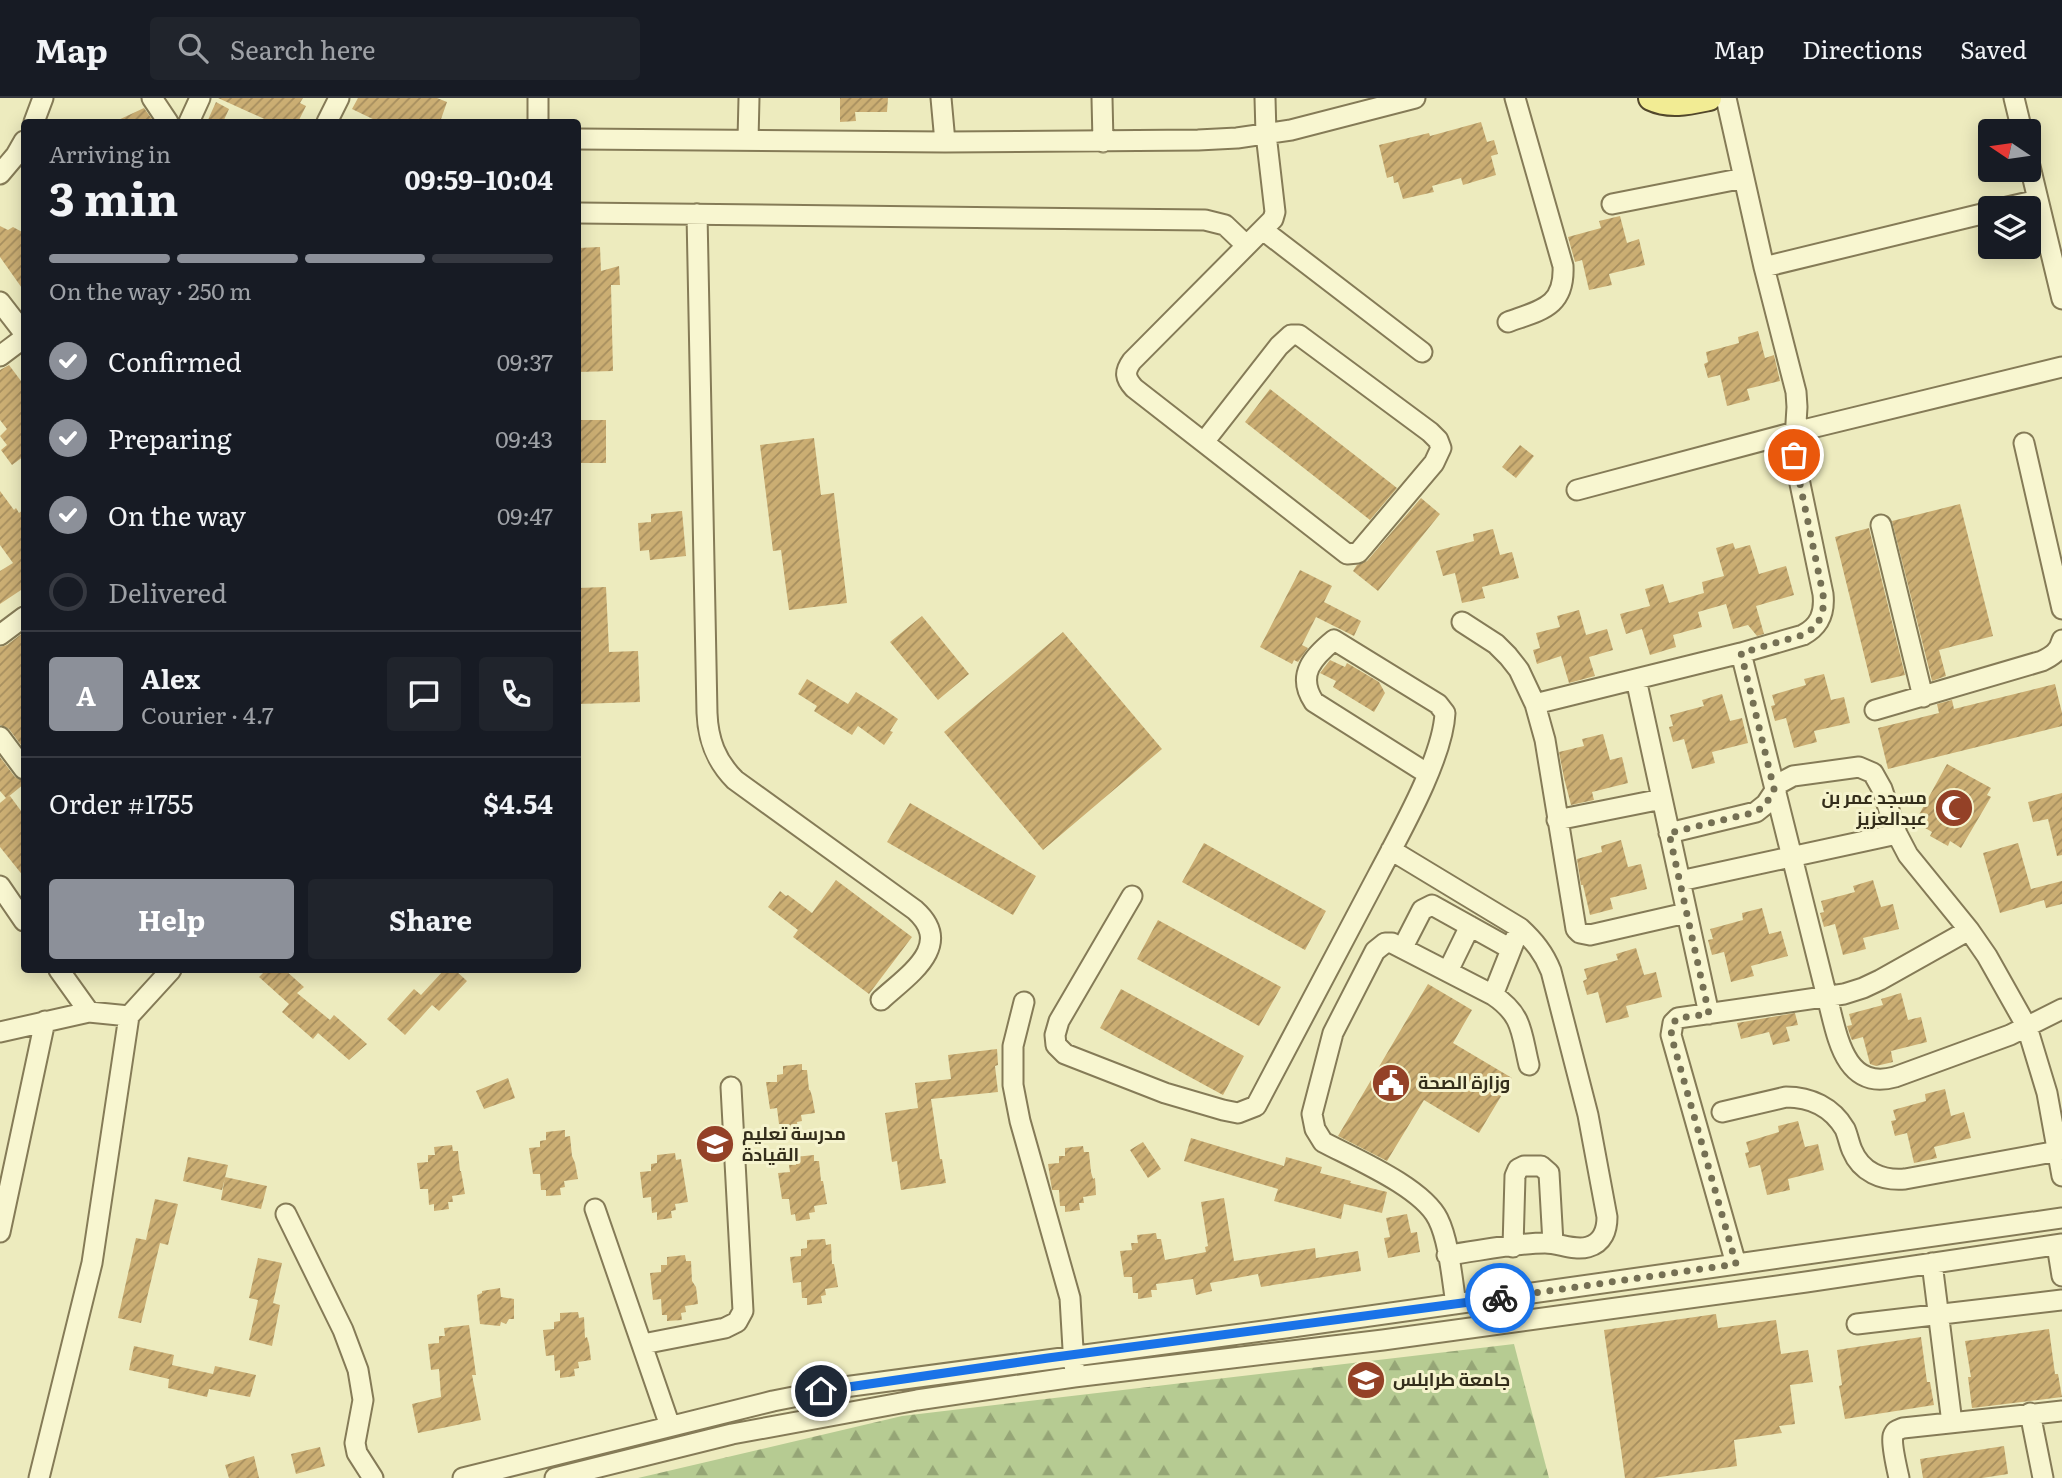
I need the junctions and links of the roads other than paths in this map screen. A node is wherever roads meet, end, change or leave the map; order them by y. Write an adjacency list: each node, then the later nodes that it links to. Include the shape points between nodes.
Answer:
1 (43, 98): 16 (street)
2 (152, 98): 17 (street)
3 (200, 98): 18 (street)
4 (339, 98): 19 (street)
5 (538, 98): 20 (street)
6 (749, 98): 24 (street)
7 (941, 98): 25 (street)
8 (1102, 98): 26 (street)
9 (1265, 98): 22 (street)
10 (1415, 98): 22 (street)
11 (1515, 98): 40 (street, via 1563,280 1546,309)
12 (1651, 98): 13 (main road, via 1672,104)
13 (1709, 98)
14 (1726, 98): 29 (street)
15 (2014, 98): 21 (street)
16 (35, 119)
17 (166, 119)
18 (190, 119)
19 (328, 119)
20 (538, 119)
21 (2019, 119)
22 (1266, 134): 26 (street); 35 (street, via 1275,212)
23 (581, 139): 24 (street)
24 (748, 139): 25 (street)
25 (945, 142): 26 (street)
26 (1103, 142)
27 (21, 153): 28 (street)
28 (0, 174)
29 (1744, 178): 30 (street); 37 (street)
30 (1612, 204)
31 (2041, 212): 38 (street)
32 (581, 213): 33 (street)
33 (698, 214): 36 (street, via 1205,220 1225,225); 86 (street, via 709,738 719,761 735,780 926,922 931,939 927,955)
34 (1978, 215): 37 (street)
35 (1263, 230): 36 (street); 43 (street)
36 (1246, 245): 47 (street, via 1132,361 1125,376)
37 (1764, 267): 46 (street, via 1797,400)
38 (2062, 299)
39 (0, 302): 41 (street)
40 (1508, 322)
41 (21, 328)
42 (21, 340): 44 (street)
43 (1422, 352)
44 (0, 356)
45 (2062, 368): 46 (street)
46 (1795, 432): 49 (street); 56 (street, via 1794,455 1823,594 1823,614 1803,635)
47 (1204, 442): 47 (street, via 1279,346 1291,335 1299,335 1430,432 1441,448 1434,463 1353,555)
48 (2024, 443): 51 (street)
49 (1577, 490)
50 (1881, 525): 58 (street)
51 (2062, 607)
52 (21, 622): 54 (street)
53 (1462, 622): 59 (street, via 1508,656)
54 (0, 635)
55 (2062, 640): 58 (street, via 2054,655 2042,661)
56 (1741, 653): 57 (street); 64 (street)
57 (1636, 679): 59 (street); 65 (street)
58 (1923, 696): 60 (street)
59 (1535, 704): 66 (street)
60 (1875, 710)
61 (0, 737): 62 (street)
62 (21, 765)
63 (1428, 774): 63 (street, via 1445,725 1445,713 1438,704 1334,640 1316,654 1306,690 1314,702); 69 (street)
64 (1774, 789): 67 (street, via 1756,812); 68 (street, via 1793,776 1850,767 1866,769 1878,780); 70 (street)
65 (1662, 799): 66 (street); 67 (street)
66 (1557, 820): 74 (street, via 1574,924 1580,933 1590,935)
67 (1669, 833): 71 (street)
68 (1897, 834): 70 (street); 78 (street, via 1908,855)
69 (1391, 850): 73 (street, via 1256,1107 1238,1112 1165,1093 1065,1054 1056,1045 1059,1021); 77 (street)
70 (1792, 857): 71 (street); 85 (street)
71 (1680, 881): 74 (street)
72 (0, 886): 75 (street)
73 (1132, 895)
74 (1686, 913): 90 (street)
75 (21, 917)
76 (1470, 926): 79 (street, via 1428,906); 80 (street); 81 (street)
77 (1520, 928): 80 (street); 104 (street, via 1545,956 1551,971 1588,1115 1607,1217 1604,1236 1589,1247)
78 (1969, 930): 85 (street, via 1864,988); 93 (street)
79 (1403, 947): 81 (street); 107 (street, via 1385,943 1375,951 1340,1016 1327,1050 1313,1121 1323,1142 1421,1196 1439,1221)
80 (1511, 949): 84 (street)
81 (1448, 971): 84 (street)
82 (61, 973): 89 (street)
83 (168, 973): 91 (street)
84 (1493, 995): 95 (street, via 1516,1016)
85 (1827, 997): 90 (street); 93 (street, via 1846,1060 1859,1073 1877,1079 1895,1077)
86 (881, 1000)
87 (1024, 1002): 116 (street, via 1013,1046 1013,1085 1070,1298)
88 (2062, 1009): 93 (street)
89 (89, 1012): 91 (street); 92 (street)
90 (1709, 1014): 109 (street, via 1678,1018 1671,1035)
91 (129, 1016): 122 (street, via 92,1263)
92 (46, 1021): 94 (street); 103 (street)
93 (2026, 1027): 98 (street, via 2047,1093)
94 (2, 1029)
95 (1529, 1065)
96 (731, 1087): 115 (street, via 743,1311 737,1322 726,1328)
97 (1721, 1112): 98 (street, via 1786,1097 1815,1102 1839,1121 1862,1165 1886,1179)
98 (2058, 1151): 99 (street)
99 (2062, 1176)
100 (595, 1209): 115 (street)
101 (286, 1214): 123 (street, via 344,1330 358,1370 363,1400 355,1443)
102 (2062, 1218): 109 (street)
103 (0, 1232)
104 (1553, 1243): 106 (street); 106 (street, via 1549,1173 1541,1166 1524,1166 1515,1176)
105 (2059, 1245): 108 (street); 110 (street)
106 (1513, 1247): 107 (street)
107 (1447, 1255): 112 (street)
108 (1932, 1263): 113 (street); 117 (street, via 1383,1340)
109 (1736, 1264): 112 (street)
110 (2062, 1276)
111 (2062, 1300): 113 (street)
112 (1456, 1304): 116 (street)
113 (1938, 1314): 114 (street); 120 (street)
114 (1857, 1324)
115 (643, 1344): 121 (street)
116 (1073, 1355): 117 (street); 121 (street, via 844,1387)
117 (1074, 1377): 125 (street, via 732,1434)
118 (2062, 1411): 119 (street)
119 (2030, 1413): 120 (street); 127 (street)
120 (1952, 1423): 126 (street, via 1896,1431 1893,1442)
121 (670, 1426): 124 (street)
122 (39, 1478)
123 (373, 1478)
124 (463, 1478)
125 (555, 1478)
126 (1899, 1478)
127 (2043, 1478)

